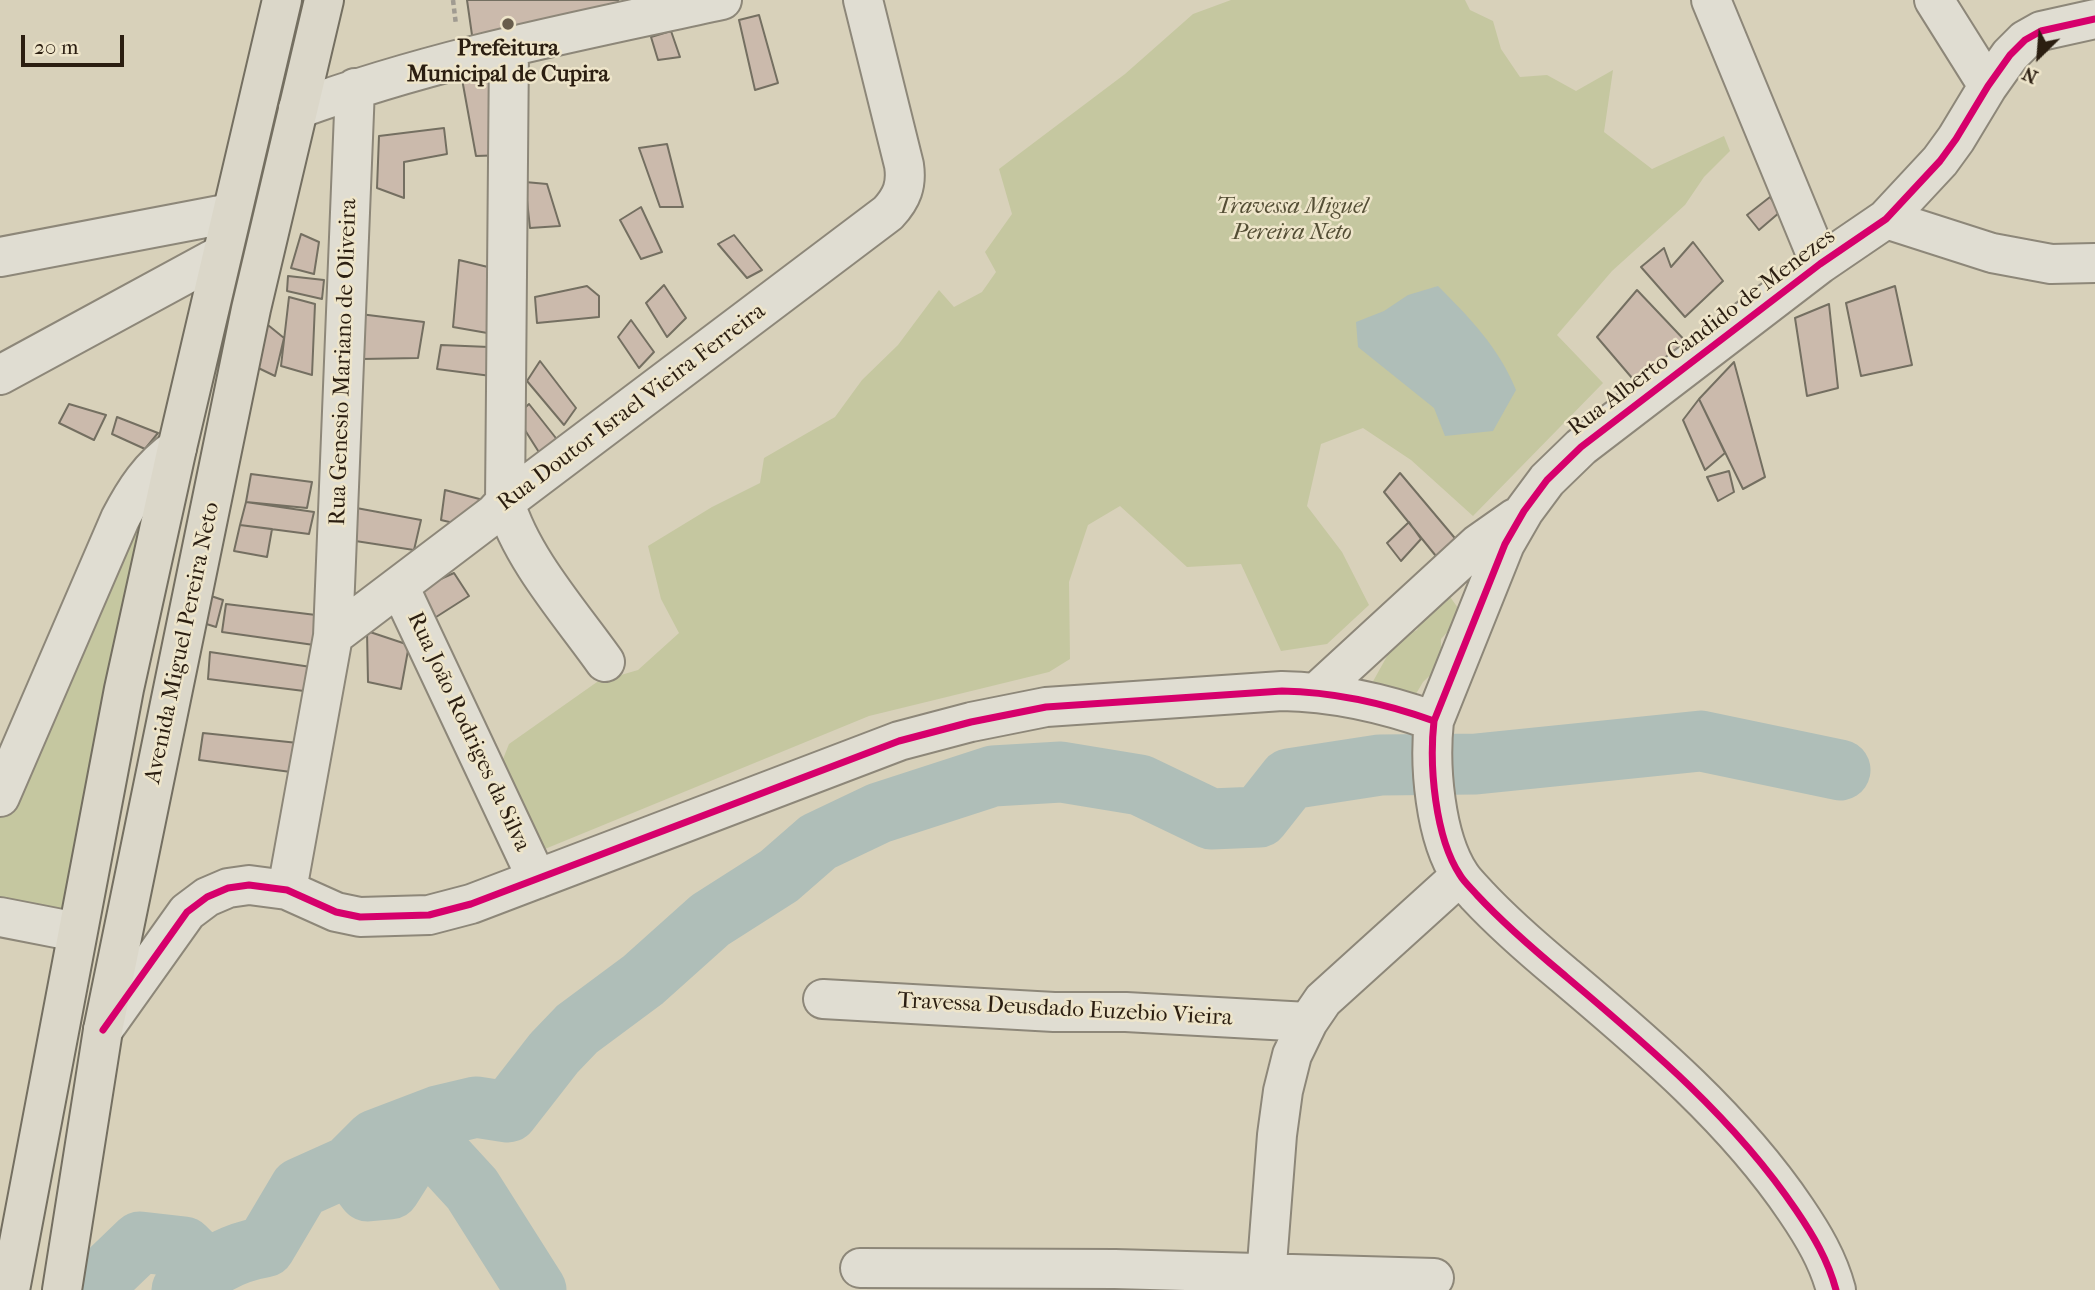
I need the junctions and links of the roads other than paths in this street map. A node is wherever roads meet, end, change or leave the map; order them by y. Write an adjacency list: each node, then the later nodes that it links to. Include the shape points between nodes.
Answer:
1 (282, 0): 12 (main road, Avenida Miguel Pereira Neto)
2 (324, 0): 11 (main road, Avenida Miguel Pereira Neto)
3 (722, 0): 8 (street)
4 (863, 0): 20 (street, Rua Doutor Israel Vieira Ferreira, via 904,165 906,179 898,203)
5 (1711, 0): 17 (street)
6 (1934, 0): 9 (street)
7 (2095, 19): 9 (street, Rua Alberto Candido de Menezes, via 2041,31 2025,40)
8 (509, 47): 10 (street); 20 (street)
9 (1988, 86): 13 (street, Rua Alberto Candido de Menezes, via 1940,161)
10 (355, 88): 11 (street); 23 (street, Rua Genesio Mariano de Oliveira)
11 (298, 109): 35 (main road, Avenida Miguel Pereira Neto, via 251,309)
12 (231, 213): 14 (main road, Avenida Miguel Pereira Neto); 15 (street)
13 (1886, 219): 16 (street, via 1992,253 2051,264); 17 (street, Rua Alberto Candido de Menezes)
14 (221, 255): 18 (street); 19 (main road, Avenida Miguel Pereira Neto)
15 (0, 257)
16 (2095, 263)
17 (1820, 264): 21 (street, Rua Alberto Candido de Menezes, via 1581,447)
18 (0, 375)
19 (177, 448): 27 (street, via 145,476 120,519); 32 (main road, Avenida Miguel Pereira Neto, via 124,689)
20 (505, 502): 22 (street, Rua Doutor Israel Vieira Ferreira); 24 (street, via 528,554)
21 (1524, 511): 25 (street, via 1478,544); 26 (street, Rua Alberto Candido de Menezes, via 1488,583)
22 (400, 586): 23 (street, Rua Doutor Israel Vieira Ferreira); 29 (street, Rua João Rodriges da Silva)
23 (333, 636): 30 (street, Rua Genesio Mariano de Oliveira)
24 (605, 662)
25 (1317, 692): 26 (street, via 1363,699); 29 (street, via 1046,707 971,722 899,741)
26 (1432, 736): 28 (street, via 1434,789)
27 (0, 797)
28 (1453, 861): 34 (street, via 1323,1000); 41 (street, via 1502,922 1635,1035 1709,1105 1774,1177 1811,1232 1831,1269)
29 (537, 879): 30 (street, via 471,904 429,915 389,918 336,912)
30 (286, 890): 35 (street, via 249,885 228,888 197,904 167,938)
31 (0, 917): 32 (street)
32 (78, 932): 39 (main road, Avenida Miguel Pereira Neto)
33 (823, 999): 34 (street, Travessa Deusdado Euzebio Vieira)
34 (1308, 1022): 38 (street, via 1292,1055 1283,1091)
35 (103, 1030): 40 (main road, Avenida Miguel Pereira Neto)
36 (860, 1268): 38 (street, via 1115,1269)
37 (1434, 1278): 38 (street)
38 (1265, 1282)
39 (10, 1290)
40 (62, 1290)
41 (1836, 1290)

